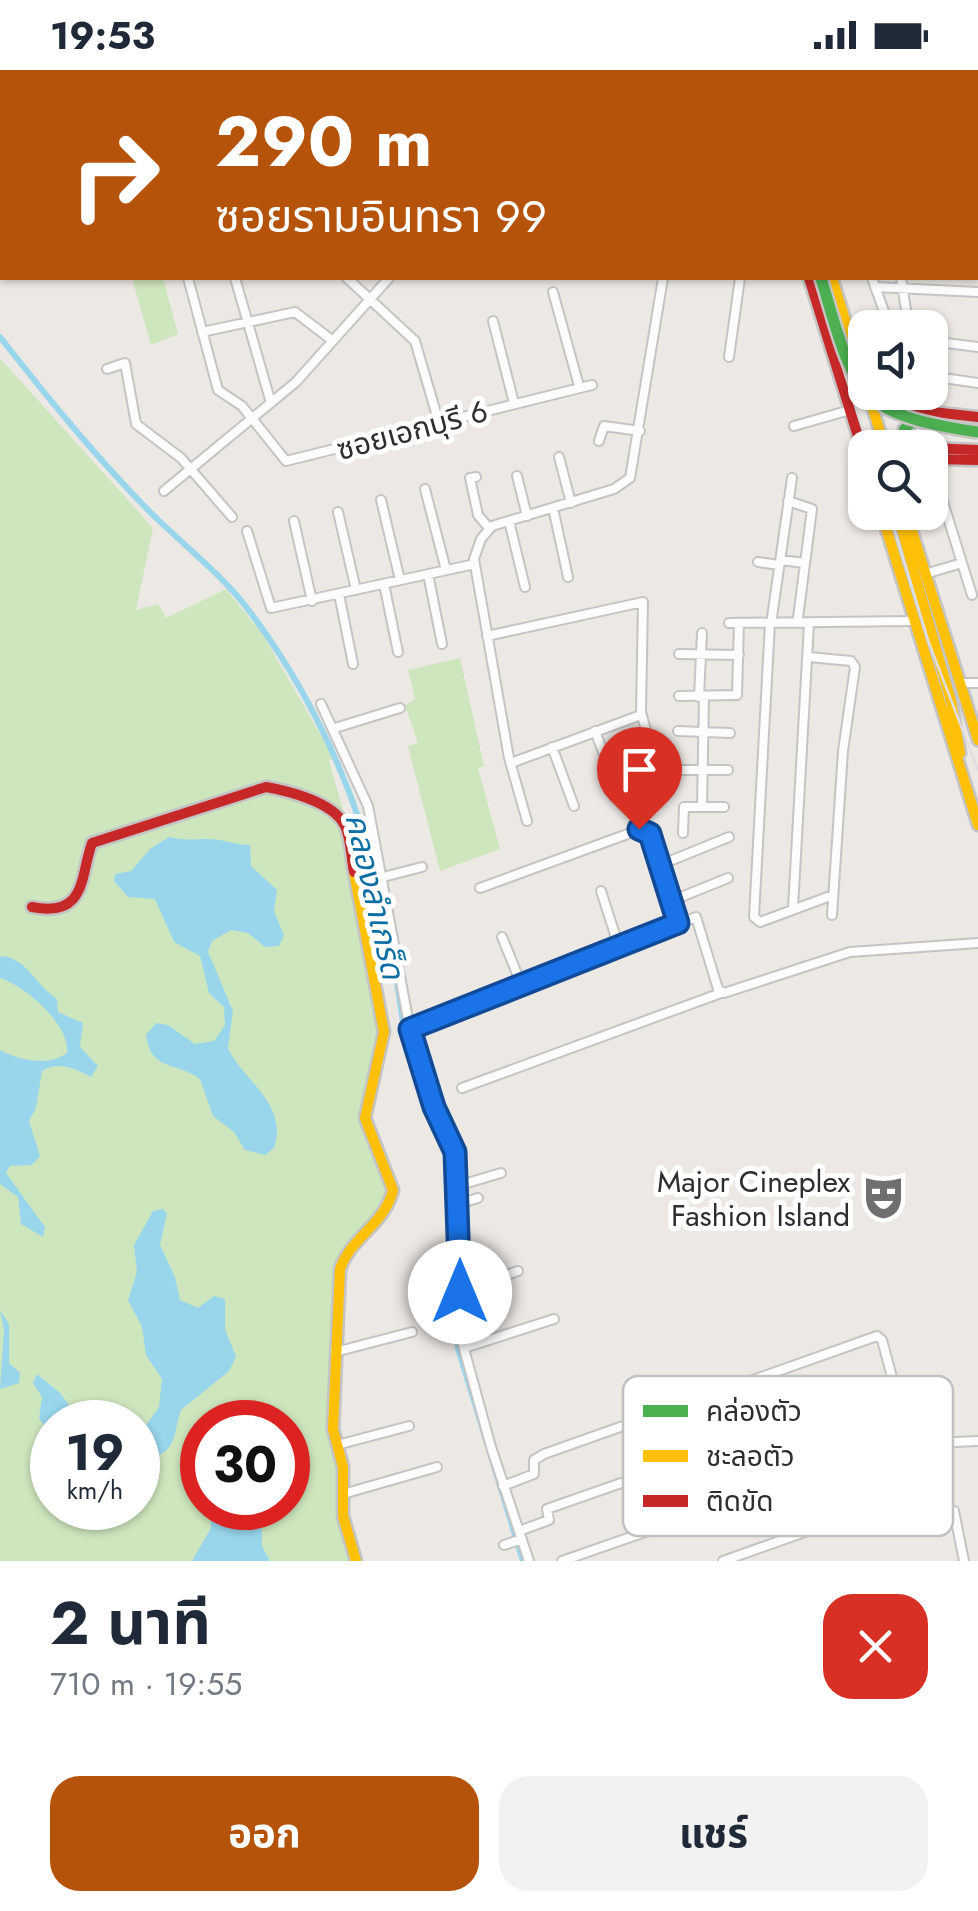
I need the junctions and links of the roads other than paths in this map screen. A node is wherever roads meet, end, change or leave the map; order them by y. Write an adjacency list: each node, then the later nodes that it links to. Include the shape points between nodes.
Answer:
1 (189, 280): 20 (street)
2 (236, 280): 17 (street)
3 (349, 280): 14 (street)
4 (387, 280): 14 (street)
5 (663, 280): 47 (street)
6 (740, 280): 24 (street)
7 (810, 280): 25 (main road)
8 (821, 280): 48 (main road, bridge, via 851,373 868,400 895,418)
9 (833, 280): 19 (main road)
10 (874, 282): 11 (street); 15 (street)
11 (902, 282): 13 (street); 16 (street)
12 (553, 292): 31 (street)
13 (978, 292)
14 (370, 299): 21 (street); 41 (street, via 416,341)
15 (884, 310)
16 (902, 310)
17 (247, 322): 20 (street); 21 (street, via 300,312); 32 (street)
18 (493, 322): 34 (street)
19 (848, 327)
20 (202, 332): 40 (street, via 218,390)
21 (333, 340): 32 (street)
22 (948, 343): 23 (street)
23 (978, 347)
24 (729, 358)
25 (836, 362): 26 (main road); 33 (main road)
26 (848, 366)
27 (107, 369): 55 (street, via 125,363 136,424)
28 (948, 379): 29 (street)
29 (978, 383)
30 (592, 385): 31 (street, ซอยเอกบุรี 6)
31 (579, 386): 34 (street, ซอยเอกบุรี 6)
32 (272, 402): 40 (street)
33 (848, 403)
34 (514, 404): 41 (street, ซอยเอกบุรี 6)
35 (850, 410): 42 (street); 44 (main road)
36 (876, 410): 43 (main road)
37 (920, 410): 38 (main road)
38 (932, 412): 39 (main road); 46 (main road)
39 (978, 417)
40 (251, 419): 41 (street, ซอยเอกบุรี 6, via 290,462); 55 (street)
41 (439, 423)
42 (794, 426)
43 (880, 428): 45 (main road)
44 (856, 430)
45 (874, 430)
46 (904, 430)
47 (640, 431): 49 (street, via 604,426); 63 (street, via 634,472 626,482)
48 (978, 432)
49 (599, 441)
50 (948, 449): 51 (main road)
51 (978, 450)
52 (558, 457): 63 (street)
53 (948, 459): 54 (main road)
54 (978, 460)
55 (191, 467): 60 (street); 67 (street)
56 (517, 476): 66 (street)
57 (476, 477): 71 (street, via 470,478 476,507)
58 (792, 478): 62 (street)
59 (425, 489): 81 (street)
60 (164, 491)
61 (381, 500): 85 (street)
62 (788, 501): 77 (street); 78 (street, via 812,508)
63 (571, 503): 64 (street)
64 (553, 508): 66 (street); 84 (street)
65 (338, 512): 88 (street)
66 (527, 516): 70 (street)
67 (232, 517)
68 (948, 518): 79 (street)
69 (294, 521): 91 (street)
70 (509, 521): 71 (street); 87 (street)
71 (489, 528): 80 (street)
72 (886, 530): 94 (main road)
73 (902, 530): 126 (main road, via 957,728)
74 (911, 530): 83 (main road)
75 (247, 531): 91 (street, via 268,606)
76 (758, 562): 77 (street)
77 (780, 562): 78 (street); 93 (street)
78 (805, 563): 92 (street)
79 (962, 563): 83 (street); 90 (street)
80 (475, 564): 81 (street); 99 (street)
81 (446, 570): 82 (street)
82 (428, 574): 85 (street); 100 (street)
83 (925, 574): 107 (main road)
84 (568, 577)
85 (400, 580): 86 (street)
86 (384, 584): 88 (street); 101 (street)
87 (525, 587)
88 (356, 590): 89 (street)
89 (339, 594): 91 (street); 106 (street)
90 (972, 595)
91 (312, 600)
92 (798, 618)
93 (771, 620): 96 (street); 97 (street); 144 (street, via 754,917 760,922)
94 (913, 621): 97 (street); 126 (main road)
95 (729, 622): 96 (street)
96 (740, 623): 104 (street)
97 (809, 624): 105 (street)
98 (702, 633): 103 (street)
99 (488, 636): 113 (street, via 640,601); 122 (street)
100 (442, 644)
101 (398, 652)
102 (678, 654): 103 (street)
103 (701, 654): 104 (street); 110 (street)
104 (739, 655): 110 (street, via 736,695)
105 (809, 657): 141 (street, via 851,661 855,667); 144 (street)
106 (353, 664)
107 (959, 683): 108 (street); 119 (main road)
108 (978, 683)
109 (680, 696): 110 (street)
110 (701, 697): 117 (street)
111 (321, 704): 114 (street)
112 (400, 708): 114 (street)
113 (641, 715): 116 (street); 121 (street)
114 (334, 728): 137 (street, via 368,806)
115 (678, 731): 117 (street)
116 (595, 732): 120 (street); 127 (street)
117 (703, 733): 118 (street); 124 (street)
118 (730, 733)
119 (978, 740)
120 (552, 747): 122 (street); 128 (street)
121 (652, 752)
122 (510, 762): 131 (street)
123 (682, 770): 124 (street)
124 (702, 770): 125 (street); 129 (street)
125 (728, 770)
126 (959, 772): 132 (main road)
127 (619, 793)
128 (574, 806)
129 (702, 807): 130 (street); 133 (street, via 682,808)
130 (724, 807)
131 (526, 822)
132 (978, 825)
133 (683, 833)
134 (729, 837): 135 (street)
135 (660, 865): 139 (street, via 644,828); 142 (street)
136 (422, 867): 137 (street)
137 (382, 876): 152 (street)
138 (728, 878): 142 (street)
139 (480, 888)
140 (600, 891): 149 (street)
141 (833, 894): 144 (street); 145 (street)
142 (671, 901): 146 (street)
143 (32, 907): 165 (main road, via 51,909 78,895 92,843 255,790 279,788 340,818 384,1032 365,1118 393,1190 379,1224 340,1262)
144 (793, 908)
145 (832, 914)
146 (678, 923): 149 (street); 151 (street, via 700,918)
147 (502, 937): 150 (street)
148 (978, 942): 151 (street, via 850,952)
149 (619, 947): 150 (street)
150 (522, 986): 152 (street)
151 (721, 993): 153 (street)
152 (410, 1029): 155 (street, via 455,1152)
153 (462, 1088)
154 (501, 1173): 155 (street)
155 (457, 1186): 157 (street)
156 (478, 1198): 157 (street)
157 (458, 1204): 160 (street)
158 (518, 1271): 160 (street)
159 (495, 1289): 162 (street, via 496,1315)
160 (460, 1292): 162 (street)
161 (554, 1319): 164 (street)
162 (461, 1325): 164 (street)
163 (412, 1332): 165 (street)
164 (464, 1348): 175 (street)
165 (335, 1352): 172 (main road)
166 (763, 1376): 167 (street, via 876,1336)
167 (892, 1376)
168 (409, 1426): 172 (street)
169 (623, 1426): 175 (street, via 544,1454 534,1460 534,1474)
170 (953, 1441): 171 (street)
171 (978, 1441)
172 (337, 1446): 176 (main road)
173 (437, 1467): 176 (street)
174 (623, 1482): 180 (street, via 548,1508 548,1520)
175 (503, 1486): 180 (street)
176 (343, 1494): 181 (main road)
177 (954, 1512): 185 (street)
178 (635, 1536): 183 (street)
179 (793, 1536): 184 (street)
180 (515, 1540): 182 (street)
181 (356, 1561)
182 (529, 1561)
183 (562, 1561)
184 (722, 1561)
185 (964, 1561)

